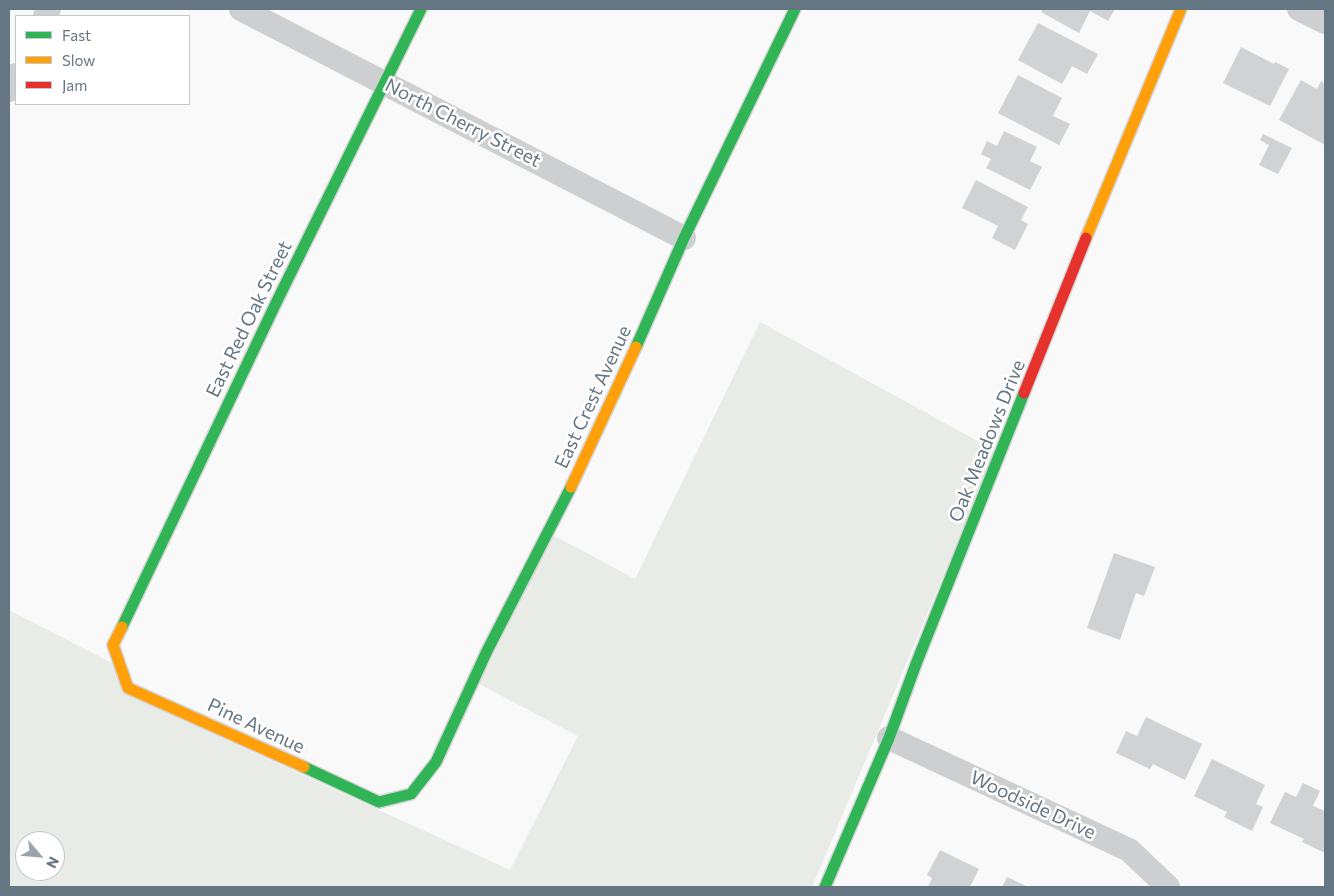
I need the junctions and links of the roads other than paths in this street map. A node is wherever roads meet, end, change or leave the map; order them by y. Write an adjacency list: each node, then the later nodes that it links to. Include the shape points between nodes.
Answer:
1 (241, 9): 8 (street, North Cherry Street)
2 (421, 9): 8 (street, East Red Oak Street)
3 (794, 9): 10 (street, East Crest Avenue)
4 (1181, 9): 12 (street, Oak Meadows Drive, via 1080,253)
5 (1299, 9): 6 (street)
6 (1325, 22)
7 (15, 77): 9 (street)
8 (385, 82): 10 (street, North Cherry Street); 11 (street, East Red Oak Street)
9 (9, 90)
10 (684, 238): 13 (street, East Crest Avenue, via 557,516 487,651 436,762)
11 (113, 645): 13 (street, Pine Avenue, via 128,688 218,726 378,802)
12 (889, 738): 14 (street, Oak Meadows Drive); 15 (street, Woodside Drive, via 1129,850)
13 (411, 794)
14 (825, 887)
15 (1168, 887)

